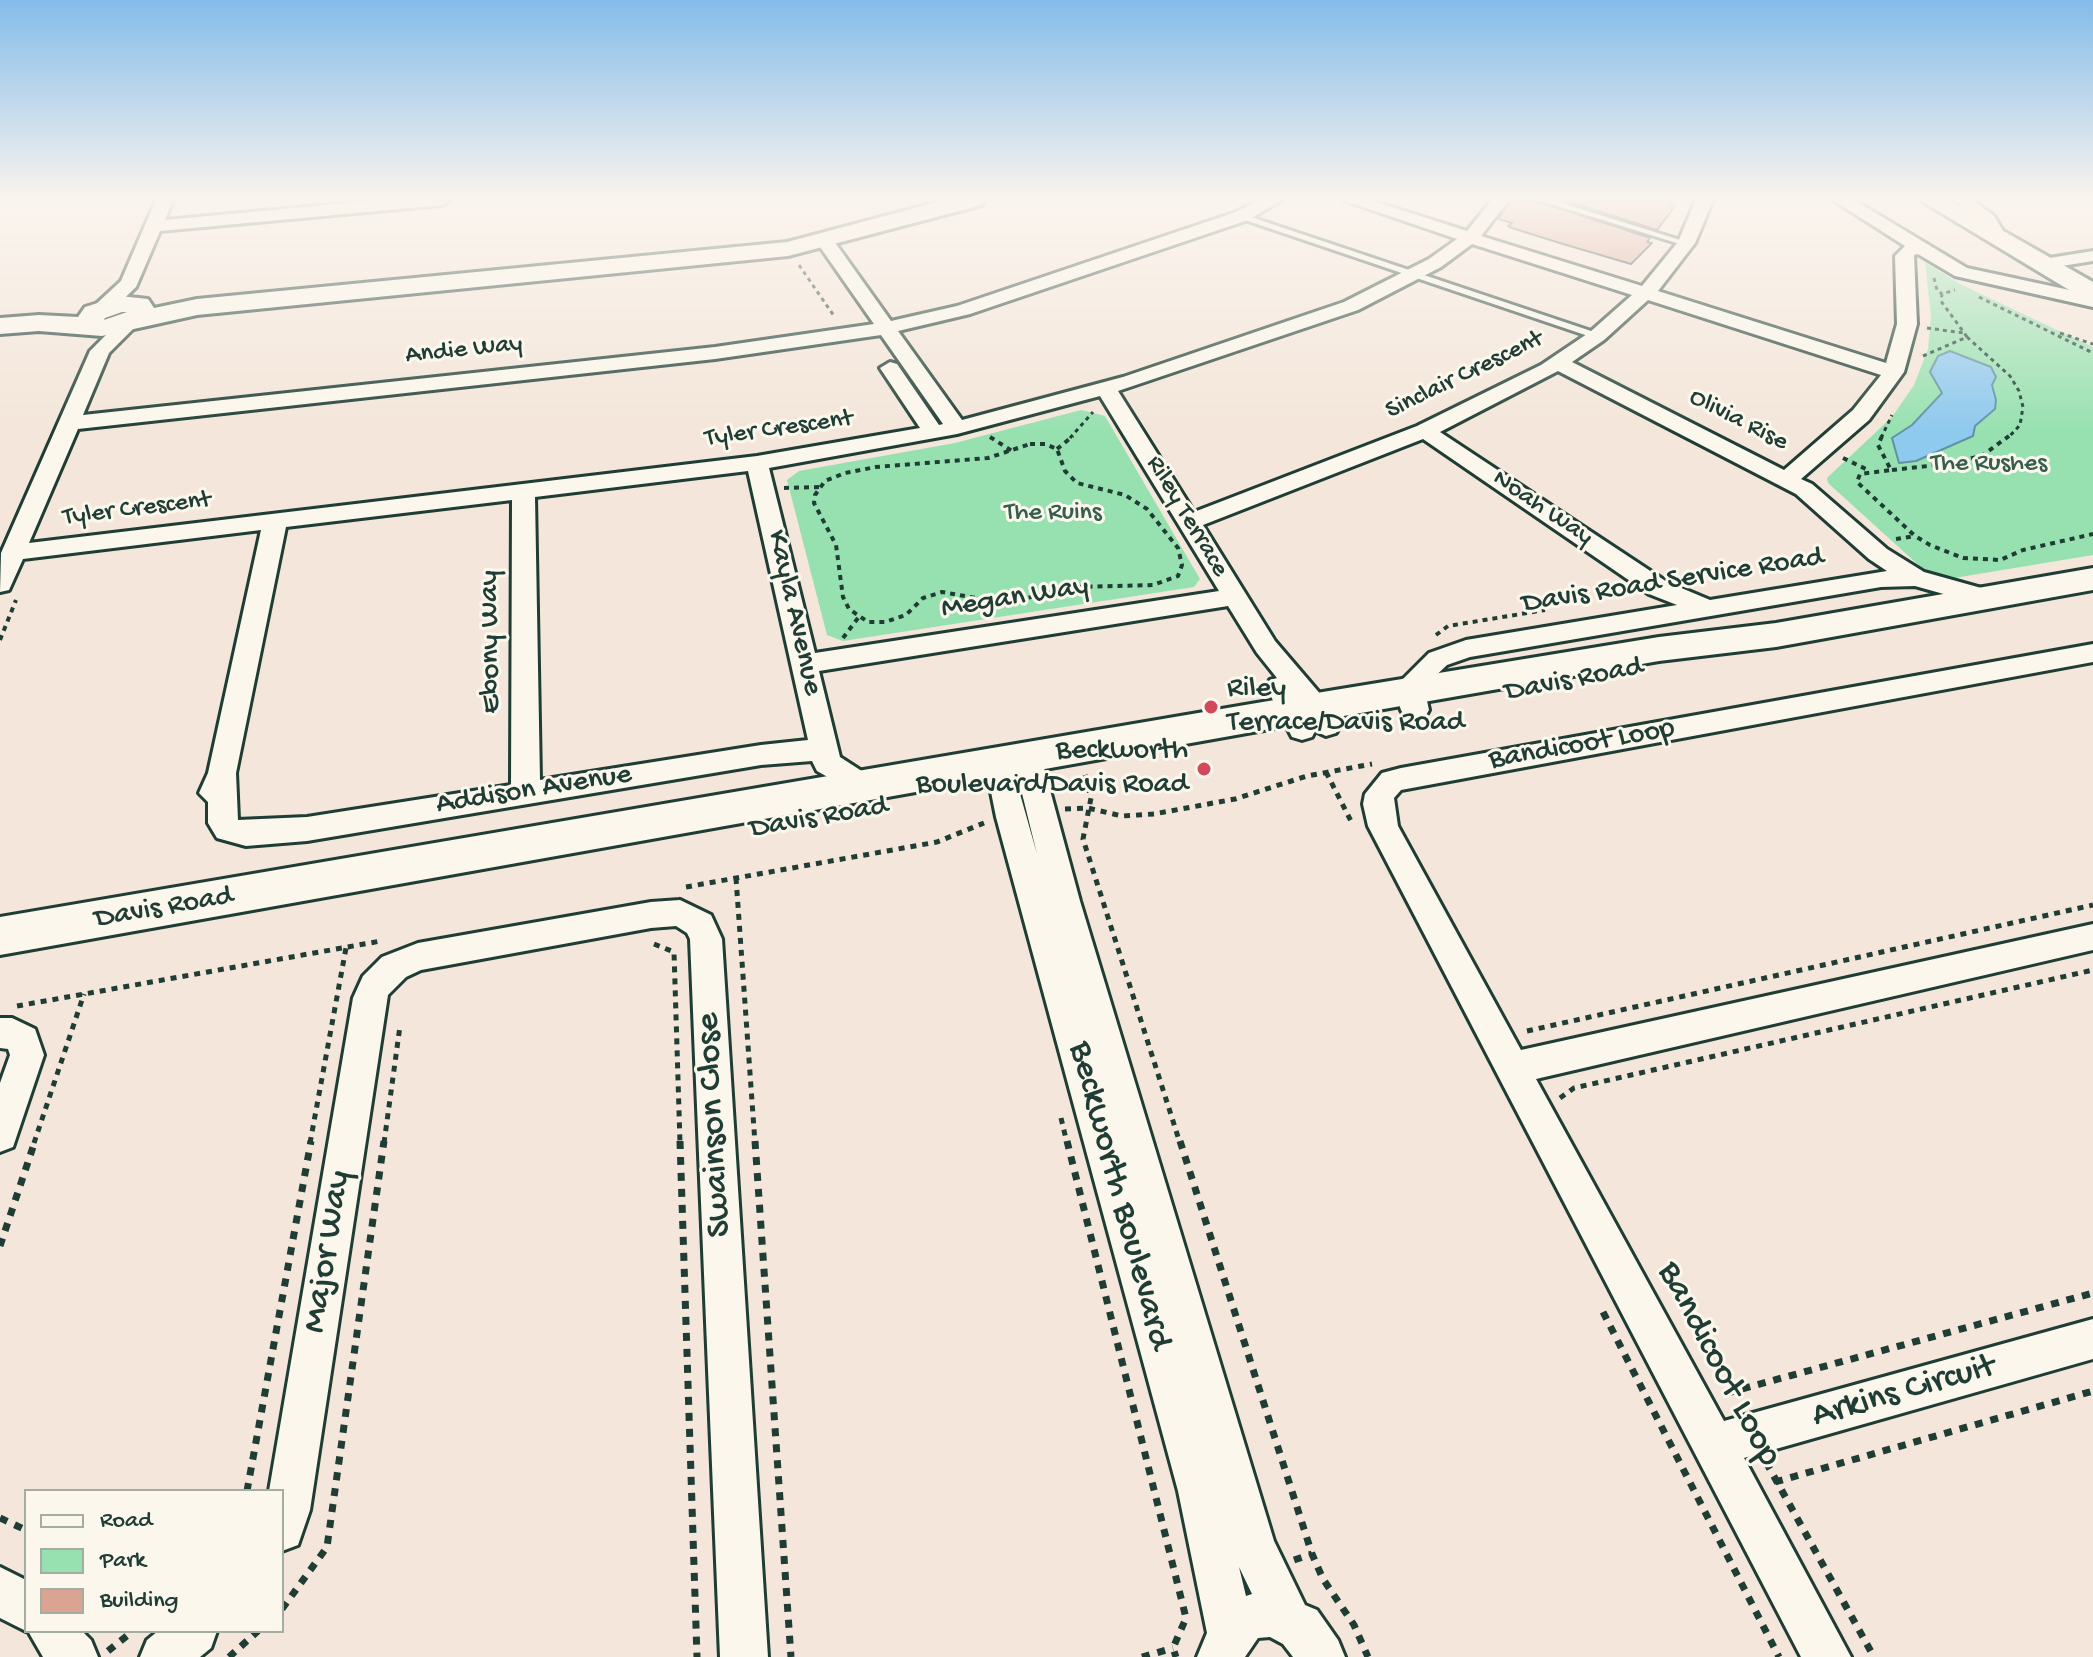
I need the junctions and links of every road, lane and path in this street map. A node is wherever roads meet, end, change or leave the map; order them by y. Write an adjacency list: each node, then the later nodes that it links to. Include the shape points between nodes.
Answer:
1 (141, 277): 18 (street)
2 (484, 277): 18 (main road, via 197,307)
3 (834, 277): 24 (street)
4 (844, 277): 22 (street)
5 (1060, 277): 22 (street, Andie Way, via 963,310)
6 (1412, 277): 31 (street, Tyler Crescent)
7 (1423, 277): 26 (lane)
8 (1613, 277): 13 (street)
9 (1660, 277): 13 (street, Sinclair Crescent)
10 (1905, 277): 19 (street)
11 (1984, 277): 17 (street)
12 (2066, 277): 15 (main road)
13 (1651, 289): 26 (street, Sinclair Crescent); 30 (street)
14 (1964, 292): 25 (path, via 1948,291 1941,301)
15 (2093, 293)
16 (1974, 295): 23 (path)
17 (2093, 301)
18 (133, 307): 20 (main road); 20 (street)
19 (1907, 324): 25 (path); 30 (street)
20 (98, 325): 21 (main road); 33 (street)
21 (0, 326)
22 (886, 328): 24 (street, Andie Way); 34 (street)
23 (2048, 330): 27 (path); 28 (path)
24 (864, 331): 33 (street, Andie Way, via 715,353); 36 (street)
25 (1966, 335): 30 (path); 39 (path, via 2010,376 2023,407 2020,425 1983,455)
26 (1597, 336): 29 (street, Sinclair Crescent)
27 (2093, 344)
28 (2093, 353)
29 (1558, 363): 35 (street, Sinclair Crescent); 40 (street, Olivia Rise)
30 (1904, 366): 40 (street, via 1861,415)
31 (1112, 397): 34 (street, Tyler Crescent); 37 (path); 43 (street, Riley Terrace)
32 (1896, 407): 39 (path, via 1878,445)
33 (69, 423): 46 (street)
34 (957, 428): 36 (street, Tyler Crescent)
35 (1425, 431): 43 (street, Sinclair Crescent); 50 (street, Noah Way)
36 (933, 433): 38 (street, Tyler Crescent)
37 (1057, 449): 37 (path, via 1065,471 1077,483 1125,495 1156,517 1178,548 1178,576 1153,585 1077,587 1004,603 942,592 885,622 868,622 849,609 836,545 814,503 825,481 876,467 988,458 1030,444)
38 (757, 463): 41 (street, Tyler Crescent); 56 (street, Kayla Avenue)
39 (1891, 470): 45 (path, via 1860,474 1857,482)
40 (1787, 479): 47 (street, Olivia Rise, via 1818,499)
41 (523, 492): 42 (street, Tyler Crescent); 63 (street, Ebony Way)
42 (275, 522): 46 (street, Tyler Crescent); 63 (street, Addison Avenue, via 222,773 206,819 215,838 245,844)
43 (1190, 522): 51 (street, Riley Terrace)
44 (2093, 534): 45 (path, via 1982,561 1944,552)
45 (1915, 536): 47 (path)
46 (13, 553): 49 (street)
47 (1877, 560): 52 (street, Davis Road Service Road, via 1915,578); 53 (street, Davis Road Service Road)
48 (2093, 579): 52 (main road, Davis Road)
49 (0, 584)
50 (1658, 588): 53 (street, Noah Way); 54 (street)
51 (1234, 597): 56 (street, Megan Way); 58 (street, Riley Terrace)
52 (1983, 597): 57 (main road, Davis Road, via 1776,635 1585,680)
53 (1708, 609): 54 (street, Davis Road Service Road)
54 (1667, 616): 57 (street, Davis Road Service Road, via 1454,652 1411,684)
55 (2093, 653): 80 (street, Bandicoot Loop, via 1392,781 1380,794 1383,826)
56 (805, 664): 59 (street, Kayla Avenue)
57 (1412, 701): 58 (main road, Davis Road)
58 (1308, 719): 60 (main road, Davis Road); 61 (main road, Davis Road)
59 (824, 746): 62 (street); 63 (street, Addison Avenue); 64 (street, via 818,776)
60 (1015, 771): 61 (main road, Davis Road); 62 (main road, Davis Road); 67 (main road, Davis Road, via 700,838); 102 (street, Beckworth Boulevard, via 1064,901 1243,1515); 107 (street, Beckworth Boulevard, via 1203,1504)
61 (1084, 772): 117 (path, via 1091,798 1083,839 1307,1539 1323,1579)
62 (861, 785): 64 (main road, Davis Road)
63 (526, 792)
64 (782, 799): 67 (main road, Davis Road)
65 (986, 822): 66 (path)
66 (990, 838)
67 (375, 873): 70 (main road, Davis Road)
68 (736, 878): 114 (path)
69 (2093, 905): 80 (path)
70 (0, 936)
71 (2093, 937): 80 (street)
72 (643, 946): 112 (path, via 657,943 674,952)
73 (346, 948): 93 (path)
74 (2093, 970): 81 (path, via 1574,1088)
75 (382, 977): 97 (street, Major Way, via 370,998); 113 (street, Swainson Close, via 418,957 651,915 680,913 700,924)
76 (84, 994): 85 (path)
77 (1519, 1018): 80 (path)
78 (400, 1020): 100 (path, via 327,1547)
79 (0, 1033): 84 (street, via 23,1040 27,1055)
80 (1528, 1053): 81 (street, Bandicoot Loop); 81 (path)
81 (1549, 1101): 82 (path); 91 (street, Bandicoot Loop)
82 (1571, 1111)
83 (1060, 1115): 107 (path, via 1186,1618)
84 (0, 1135)
85 (0, 1246)
86 (2093, 1293): 90 (path)
87 (2093, 1339): 91 (street, Arkins Circuit)
88 (1719, 1380): 90 (path)
89 (2093, 1391): 92 (path)
90 (1727, 1393): 91 (path)
91 (1733, 1440): 92 (path); 94 (street, Bandicoot Loop)
92 (1777, 1482): 94 (path); 119 (path)
93 (247, 1489)
94 (1740, 1493): 95 (path); 118 (street, Bandicoot Loop)
95 (1702, 1505)
96 (0, 1518): 98 (path)
97 (284, 1523)
98 (24, 1529)
99 (0, 1590): 101 (street)
100 (284, 1606)
101 (24, 1607)
102 (1287, 1619): 107 (street, via 1256,1615); 116 (street, via 1311,1639)
103 (53, 1633): 108 (street)
104 (131, 1633): 109 (path)
105 (192, 1633): 110 (street)
106 (256, 1633): 111 (path)
107 (1207, 1651): 115 (path)
108 (74, 1657)
109 (101, 1657)
110 (164, 1657)
111 (229, 1657)
112 (697, 1657)
113 (744, 1657)
114 (791, 1657)
115 (1142, 1657)
116 (1321, 1657)
117 (1368, 1657)
118 (1827, 1657)
119 (1874, 1657)

